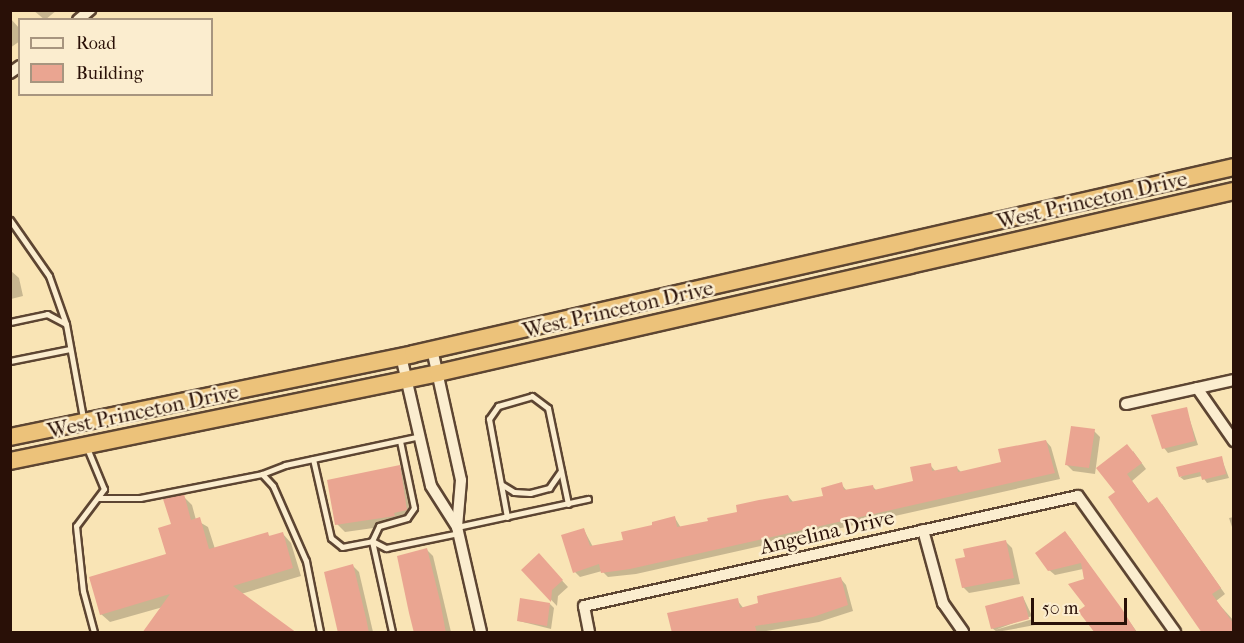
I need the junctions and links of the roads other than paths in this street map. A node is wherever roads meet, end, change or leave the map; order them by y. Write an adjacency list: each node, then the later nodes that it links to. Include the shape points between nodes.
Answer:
1 (1233, 167): 7 (highway, West Princeton Drive)
2 (1233, 191): 10 (highway, West Princeton Drive)
3 (10, 220): 5 (lane, via 49,276)
4 (10, 322): 5 (lane, via 47,314)
5 (66, 324): 6 (lane)
6 (70, 349): 9 (lane); 15 (lane)
7 (432, 349): 8 (highway, West Princeton Drive); 10 (street)
8 (401, 356): 11 (street); 15 (highway, West Princeton Drive)
9 (10, 361)
10 (438, 373): 11 (highway, West Princeton Drive); 30 (street, via 461,480)
11 (406, 379): 16 (street); 20 (highway, West Princeton Drive)
12 (1233, 380): 13 (street)
13 (1197, 388): 14 (street); 19 (street)
14 (1126, 404)
15 (84, 423): 17 (highway, West Princeton Drive)
16 (420, 436): 18 (lane); 30 (street, via 431,486)
17 (10, 437)
18 (400, 441): 21 (lane); 32 (lane, via 414,508 407,518 380,526)
19 (1233, 441)
20 (86, 446): 22 (highway, West Princeton Drive); 26 (lane, via 104,489)
21 (313, 459): 24 (lane); 32 (lane, via 331,538 342,547)
22 (10, 460)
23 (561, 471): 25 (lane, via 549,488 530,493 514,492); 25 (lane, via 548,408 532,396 498,406 489,419); 28 (lane)
24 (262, 474): 26 (lane, via 140,498); 34 (lane, via 273,486 306,561)
25 (501, 484): 29 (lane)
26 (99, 498): 33 (lane, via 76,526 83,591)
27 (588, 499): 28 (lane)
28 (568, 504): 29 (lane)
29 (507, 517): 30 (lane)
30 (458, 530): 32 (lane, via 386,548); 36 (street)
31 (923, 530): 37 (street, Angelina Drive, via 584,606); 38 (street, via 943,603); 39 (street, Angelina Drive, via 1078,495)
32 (372, 541): 35 (lane)
33 (94, 633)
34 (320, 633)
35 (392, 633)
36 (481, 633)
37 (590, 633)
38 (963, 633)
39 (1175, 633)

